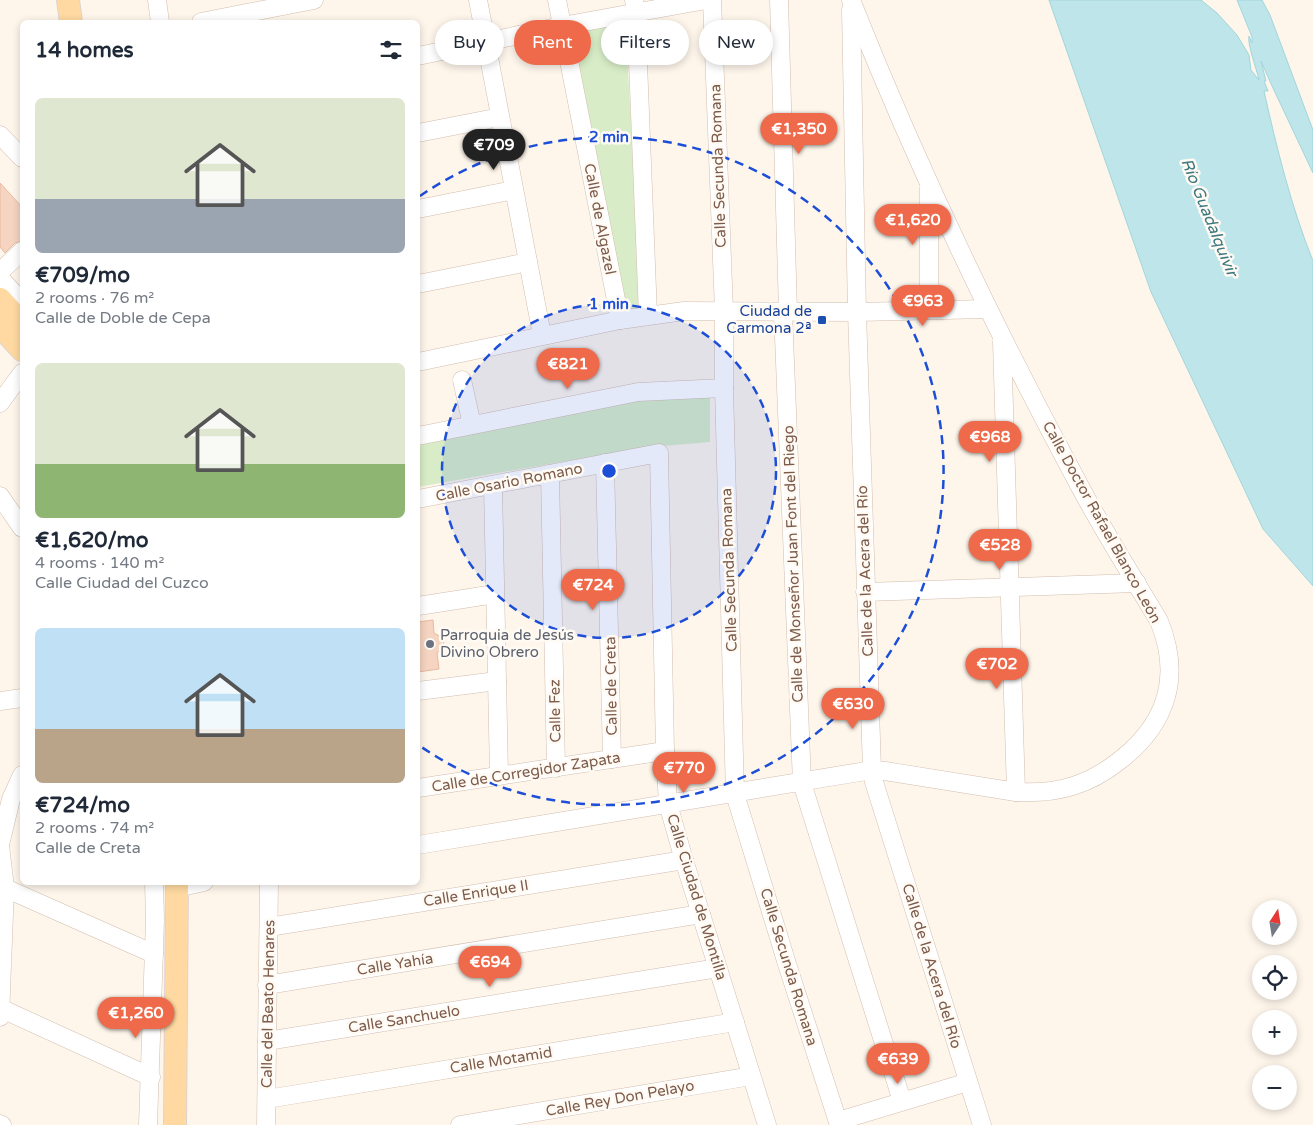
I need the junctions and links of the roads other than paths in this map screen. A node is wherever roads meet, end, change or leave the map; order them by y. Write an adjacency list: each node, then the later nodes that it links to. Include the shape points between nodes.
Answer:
1 (68, 0): 11 (main road)
2 (157, 0): 12 (street)
3 (314, 0): 13 (street)
4 (478, 0): 14 (street)
5 (557, 0): 15 (street, Calle de Algazel)
6 (706, 0): 10 (street)
7 (712, 0): 39 (street, Calle Secunda Romana)
8 (778, 0): 40 (street, Calle de Monseñor Juan Font del Riego)
9 (851, 0): 21 (street, Calle Doctor Rafael Blanco León); 22 (street, Calle de la Acera del Río)
10 (635, 6): 16 (street); 42 (street)
11 (70, 20)
12 (160, 20)
13 (211, 20)
14 (482, 20)
15 (561, 20)
16 (584, 20)
17 (435, 53): 18 (street)
18 (420, 56)
19 (490, 65): 23 (street)
20 (570, 65): 44 (street, Calle de Algazel)
21 (880, 74): 22 (street, via 860,75); 27 (street, Calle Doctor Rafael Blanco León)
22 (852, 80): 41 (street, Calle de la Acera del Río)
23 (500, 117): 24 (street); 28 (street)
24 (420, 133)
25 (0, 134): 26 (street)
26 (20, 156)
27 (929, 182): 37 (street, Calle Doctor Rafael Blanco León); 38 (street)
28 (514, 190): 29 (street); 31 (street)
29 (420, 209)
30 (20, 252): 32 (street)
31 (528, 262): 34 (street); 46 (street)
32 (0, 272)
33 (0, 278): 36 (street)
34 (420, 284)
35 (0, 299): 43 (main road)
36 (20, 300)
37 (988, 309): 38 (street); 47 (street, Calle Doctor Rafael Blanco León)
38 (929, 310): 41 (street)
39 (724, 311): 40 (street); 42 (street); 52 (street, Calle Secunda Romana)
40 (786, 312): 41 (street); 77 (street, Calle de Monseñor Juan Font del Riego)
41 (857, 312): 65 (street, Calle de la Acera del Río)
42 (648, 315): 44 (street)
43 (20, 320)
44 (620, 320): 46 (street)
45 (0, 326): 48 (main road)
46 (542, 336): 49 (street)
47 (1002, 337): 63 (street, Calle Doctor Rafael Blanco León, via 1077,482); 64 (street)
48 (20, 348)
49 (420, 362)
50 (20, 376): 53 (street)
51 (462, 380): 54 (street)
52 (724, 388): 54 (street, via 638,392); 81 (street, Calle Secunda Romana)
53 (0, 403)
54 (472, 426): 55 (street)
55 (420, 436)
56 (659, 453): 57 (street, Calle Osario Romano); 72 (street, Calle Ciudad de Montilla)
57 (606, 463): 58 (street, Calle Osario Romano); 73 (street, Calle de Creta)
58 (550, 474): 59 (street, Calle Osario Romano); 74 (street, Calle Fez)
59 (493, 485): 61 (street, Calle Osario Romano); 66 (street)
60 (0, 496): 62 (street)
61 (420, 499)
62 (20, 525)
63 (1136, 583): 64 (street); 80 (street, Calle Doctor Rafael Blanco León, via 1159,621 1167,643 1169,688 1159,718 1134,748 1094,778 1052,791)
64 (1010, 587): 65 (street); 80 (street)
65 (865, 592): 75 (street, Calle de la Acera del Río)
66 (495, 594): 67 (street); 68 (street)
67 (420, 606)
68 (497, 681): 69 (street); 76 (street)
69 (420, 691)
70 (20, 698): 71 (street)
71 (0, 701)
72 (665, 751): 73 (street, Calle de Corregidor Zapata); 83 (street, Calle Ciudad de Montilla)
73 (612, 759): 74 (street, Calle de Corregidor Zapata)
74 (556, 768): 76 (street, Calle de Corregidor Zapata)
75 (872, 770): 77 (street, Calle Doctor Rafael Blanco León); 80 (street, Calle Doctor Rafael Blanco León); 102 (street, Calle de la Acera del Río)
76 (499, 776): 79 (street, Calle de Corregidor Zapata)
77 (802, 783): 81 (street, Calle Doctor Rafael Blanco León); 104 (street, Calle de Monseñor Juan Font del Riego)
78 (20, 785): 82 (street)
79 (420, 788)
80 (1016, 792)
81 (735, 794): 83 (street, Calle Doctor Rafael Blanco León); 105 (street, Calle Secunda Romana)
82 (17, 801): 84 (street)
83 (668, 804): 85 (street, Calle Doctor Rafael Blanco León); 86 (street, Calle Ciudad de Montilla)
84 (0, 845): 90 (street)
85 (420, 845)
86 (684, 860): 91 (street, Calle Ciudad de Montilla); 92 (street, Calle Enrique II)
87 (154, 885): 93 (street)
88 (177, 885): 107 (main road)
89 (269, 885): 92 (street, Calle del Beato Henares)
90 (6, 888): 93 (street); 96 (street)
91 (701, 914): 94 (street, Calle Ciudad de Montilla); 95 (street, Calle Yahía)
92 (269, 927): 95 (street, Calle del Beato Henares)
93 (154, 954): 101 (street)
94 (718, 968): 98 (street, Calle Ciudad de Montilla); 99 (street, Calle Sanchuelo)
95 (267, 985): 99 (street, Calle del Beato Henares)
96 (0, 1008): 97 (street); 101 (street)
97 (0, 1017)
98 (735, 1022): 100 (street, Calle Ciudad de Montilla); 103 (street, Calle Motamid)
99 (267, 1040): 103 (street, Calle del Beato Henares)
100 (751, 1076): 109 (street, Calle Rey Don Pelayo); 110 (street, Calle Ciudad de Montilla)
101 (151, 1077): 106 (street)
102 (968, 1082): 104 (street); 111 (street, Calle de la Acera del Río)
103 (267, 1099): 108 (street, Calle del Beato Henares)
104 (902, 1101): 105 (street)
105 (839, 1123)
106 (148, 1125)
107 (175, 1125)
108 (266, 1125)
109 (460, 1125)
110 (767, 1125)
111 (982, 1125)

